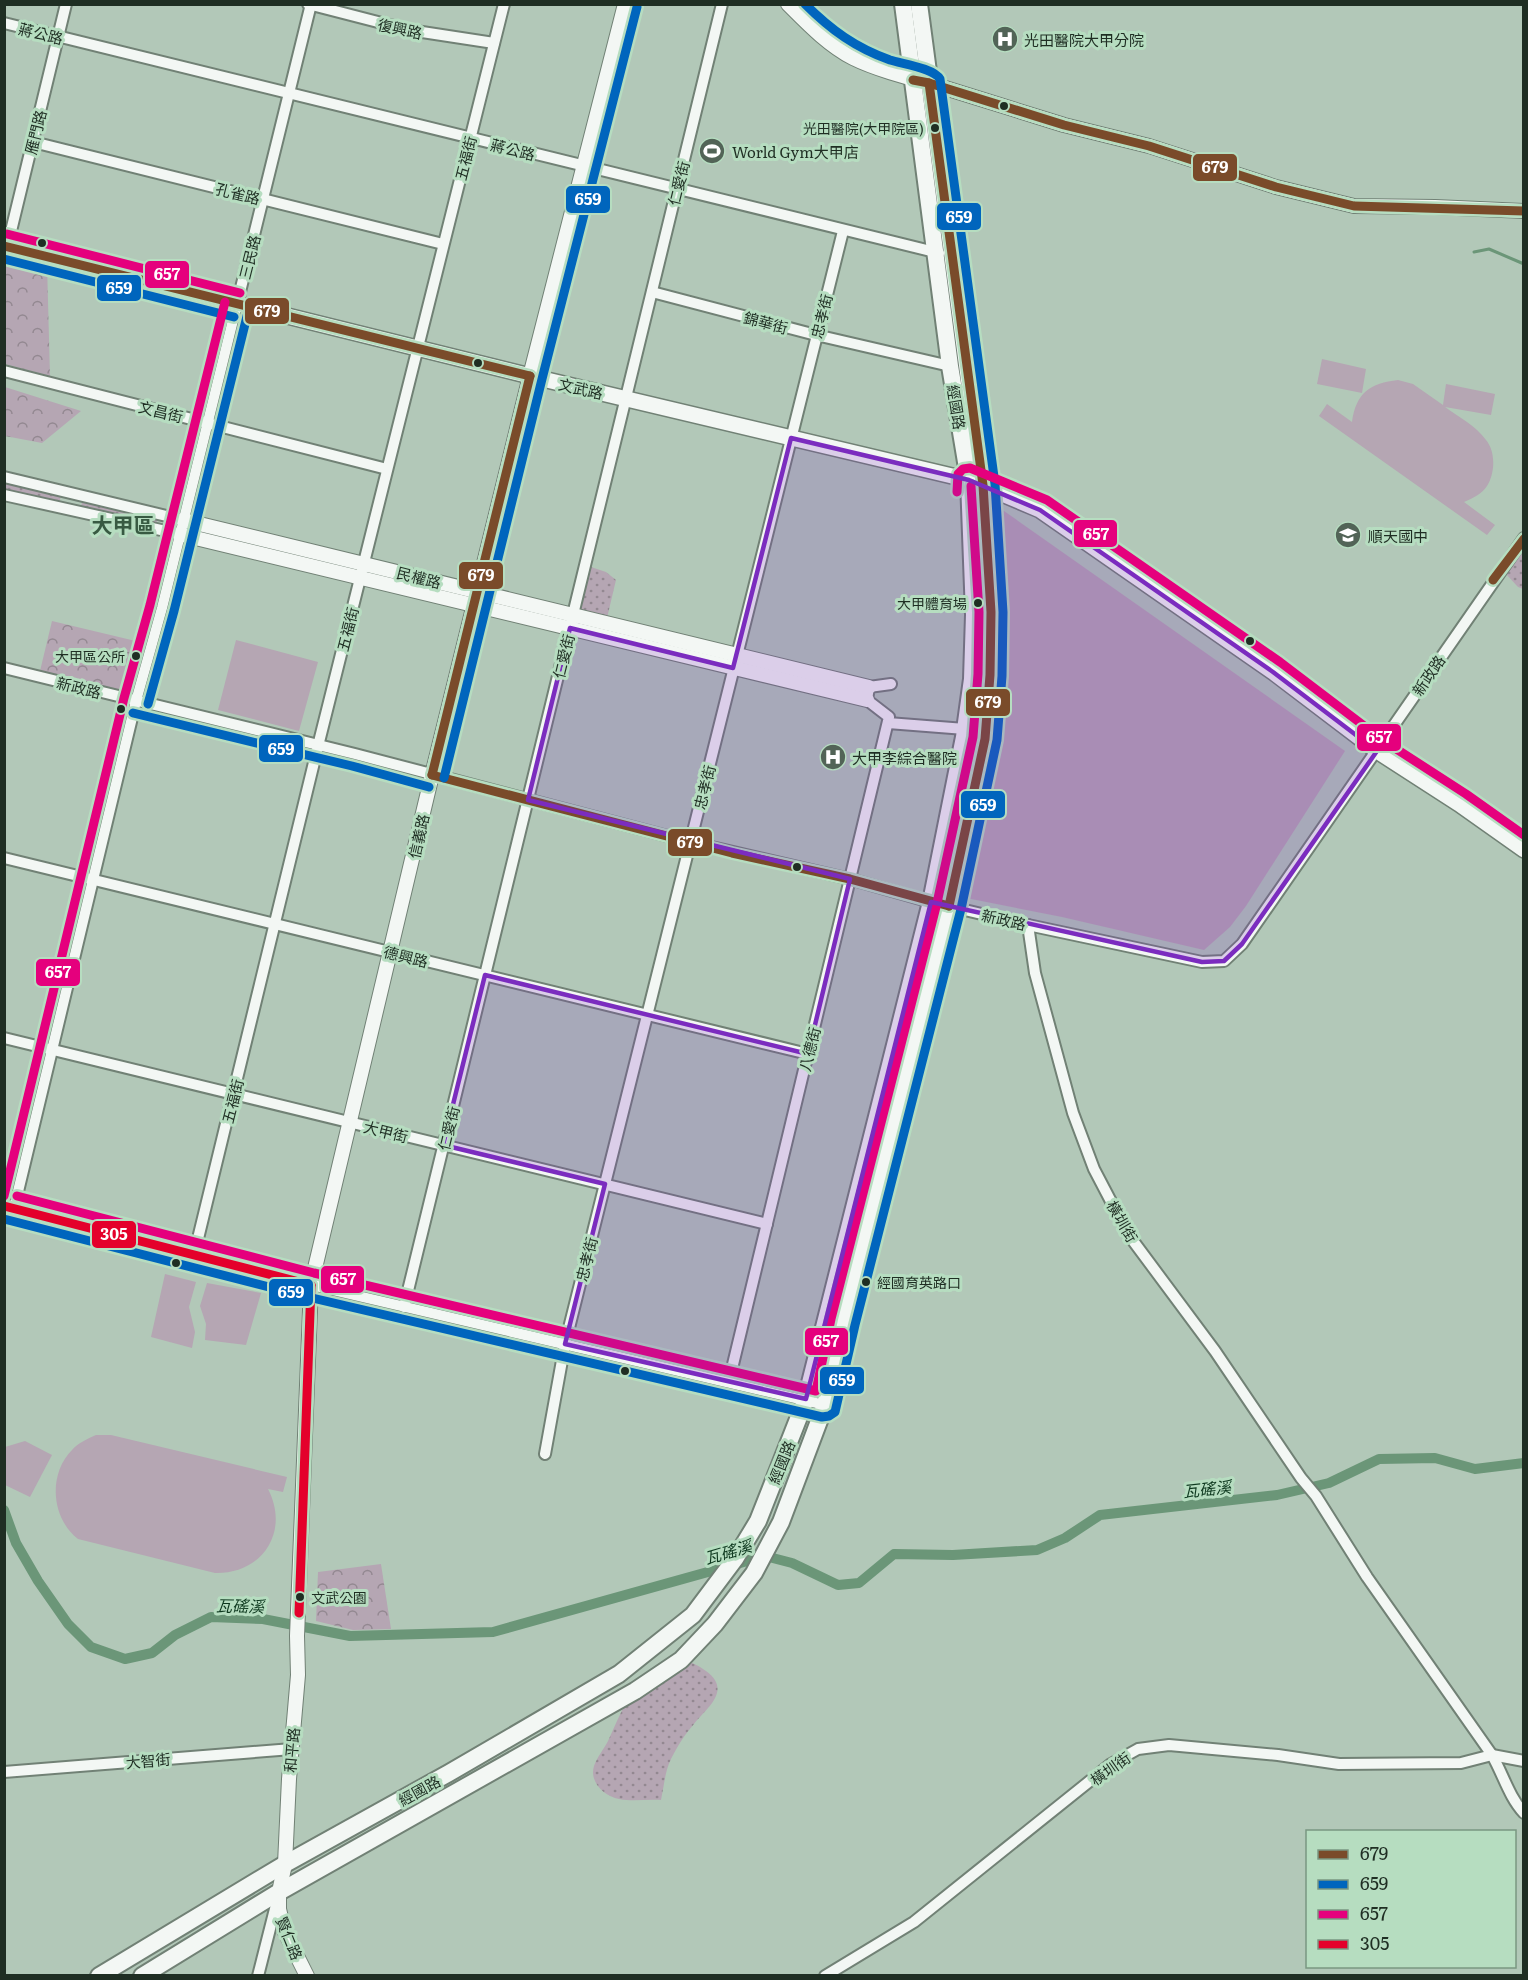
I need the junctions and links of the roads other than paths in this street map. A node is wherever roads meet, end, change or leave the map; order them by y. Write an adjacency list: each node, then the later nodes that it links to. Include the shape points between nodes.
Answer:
1 (66, 4): 10 (street, 雁門路)
2 (504, 4): 11 (street, 五福街)
3 (625, 4): 16 (street, 信義路)
4 (722, 4): 17 (street, 仁愛街)
5 (788, 4): 12 (street, via 821,36 854,58)
6 (903, 4): 12 (main road, 經國路)
7 (919, 4): 12 (main road, 經國路)
8 (310, 5): 11 (street, 復興路, via 409,30); 13 (street, 三民路)
9 (4, 23): 10 (street, 蔣公路)
10 (58, 37): 13 (street, 蔣公路); 15 (street, 雁門路)
11 (494, 43): 14 (street, 五福街)
12 (921, 81): 19 (street, via 1276,187 1354,206); 23 (main road, 經國路)
13 (289, 94): 14 (street, 蔣公路); 18 (street, 三民路)
14 (470, 139): 16 (street, 蔣公路); 21 (street, 五福街)
15 (33, 142): 18 (street, 孔雀路); 22 (street, 雁門路)
16 (584, 167): 17 (street, 蔣公路); 30 (street, 信義路)
17 (677, 190): 20 (street, 蔣公路); 24 (street, 仁愛街)
18 (263, 199): 21 (street, 孔雀路); 25 (street, 三民路)
19 (1524, 211)
20 (843, 231): 23 (street, 蔣公路); 26 (street, 忠孝街)
21 (443, 244): 27 (street, 五福街)
22 (6, 251): 25 (main road, 文武路)
23 (944, 252): 28 (main road, 經國路); 36 (main road, 經國路)
24 (652, 292): 26 (street, 錦華街); 31 (street, 仁愛街)
25 (237, 305): 27 (main road, 文武路); 32 (street, 三民路)
26 (816, 335): 28 (street, 錦華街); 33 (street, 忠孝街)
27 (417, 347): 30 (main road, 文武路); 34 (street, 五福街)
28 (950, 366): 36 (main road, 經國路)
29 (4, 371): 32 (street, 文昌街)
30 (530, 376): 31 (main road, 文武路); 45 (street, 信義路)
31 (626, 399): 33 (main road, 文武路); 46 (street, 仁愛街)
32 (207, 423): 34 (street, 文昌街); 40 (street, 三民路)
33 (791, 438): 36 (main road, 文武路); 47 (street, 忠孝街)
34 (387, 469): 43 (street, 五福街)
35 (4, 477): 37 (street, 民權路)
36 (976, 483): 53 (main road, 經國路, via 972,680); 55 (main road, 文武路, via 1040,510 1273,672); 64 (main road, 經國路, via 991,612 990,675 985,739)
37 (72, 493): 39 (street); 40 (street, 民權路)
38 (4, 495): 39 (street, 民權路)
39 (69, 509): 41 (street, 民權路)
40 (183, 520): 41 (street, 三民路); 43 (street, 民權路)
41 (179, 534): 44 (street, 民權路); 51 (street, 三民路)
42 (1524, 538): 55 (street, 新政路)
43 (363, 564): 44 (street, 五福街); 45 (street, 民權路)
44 (360, 578): 45 (street, 民權路); 54 (street, 五福街)
45 (476, 598): 46 (street, 民權路); 56 (street, 信義路)
46 (571, 622): 47 (street, 民權路); 57 (street, 仁愛街)
47 (735, 661): 50 (street, 民權路); 58 (street, 忠孝街)
48 (4, 668): 51 (street, 新政路)
49 (891, 684): 50 (street)
50 (868, 693): 52 (street)
51 (136, 701): 54 (street, 新政路); 61 (street, 三民路)
52 (889, 720): 53 (street); 62 (street, 八德街)
53 (965, 729): 63 (main road, 經國路)
54 (318, 746): 56 (street, 新政路); 65 (street, 五福街)
55 (1377, 751): 59 (main road, 文武路); 66 (street, 新政路, via 1242,944 1224,961 1202,962)
56 (432, 775): 57 (street, 新政路); 67 (street, 信義路)
57 (528, 800): 58 (street, 新政路); 68 (street, 仁愛街)
58 (690, 842): 62 (street, 新政路); 69 (street, 忠孝街)
59 (1524, 850)
60 (4, 858): 61 (street, 德興路)
61 (93, 879): 65 (street, 德興路); 71 (street, 三民路)
62 (850, 879): 63 (street, 新政路); 72 (street, 八德街)
63 (931, 902): 64 (street, 新政路); 84 (main road, 經國路)
64 (949, 906): 66 (street, 新政路); 85 (main road, 經國路)
65 (275, 924): 67 (street, 德興路); 73 (street, 五福街)
66 (1028, 925): 88 (street, 橫圳街, via 1035,973 1072,1113 1094,1169 1128,1234 1215,1351)
67 (390, 952): 68 (street, 德興路); 74 (street, 信義路)
68 (485, 975): 69 (street, 德興路); 75 (street, 仁愛街)
69 (647, 1014): 72 (street, 德興路); 76 (street, 忠孝街)
70 (4, 1038): 71 (street, 大甲街)
71 (52, 1049): 73 (street, 大甲街); 77 (street, 三民路)
72 (808, 1054): 78 (street, 八德街)
73 (234, 1094): 74 (street, 大甲街); 79 (street, 五福街)
74 (350, 1122): 75 (street, 大甲街); 80 (street, 信義路)
75 (443, 1145): 76 (street, 大甲街); 81 (street, 仁愛街)
76 (604, 1184): 78 (street, 大甲街); 82 (street, 忠孝街)
77 (9, 1207): 79 (street)
78 (767, 1224): 83 (street, 八德街)
79 (194, 1255): 80 (street)
80 (311, 1285): 81 (street); 87 (street, 和平路)
81 (404, 1307): 82 (street)
82 (565, 1344): 83 (street); 86 (street, 忠孝街)
83 (729, 1381): 84 (street)
84 (806, 1399): 85 (street); 92 (main road, 經國路, via 758,1521 693,1615 619,1674)
85 (825, 1405): 93 (main road, 經國路, via 768,1549 715,1624 681,1660 625,1697)
86 (545, 1454)
87 (292, 1749): 90 (street, 大智街); 92 (street, 和平路)
88 (1492, 1755): 89 (street, 橫圳街); 91 (street); 98 (street, 橫圳街, via 1461,1763 1340,1764 1169,1745 1138,1749 1111,1764 914,1922)
89 (1524, 1761)
90 (4, 1772)
91 (1524, 1813)
92 (285, 1864): 93 (street, 賢仁路); 94 (main road, 經國路)
93 (279, 1892): 95 (main road, 經國路); 96 (street); 97 (street, 賢仁路, via 281,1921)
94 (99, 1976)
95 (142, 1976)
96 (258, 1976)
97 (307, 1976)
98 (825, 1976)

